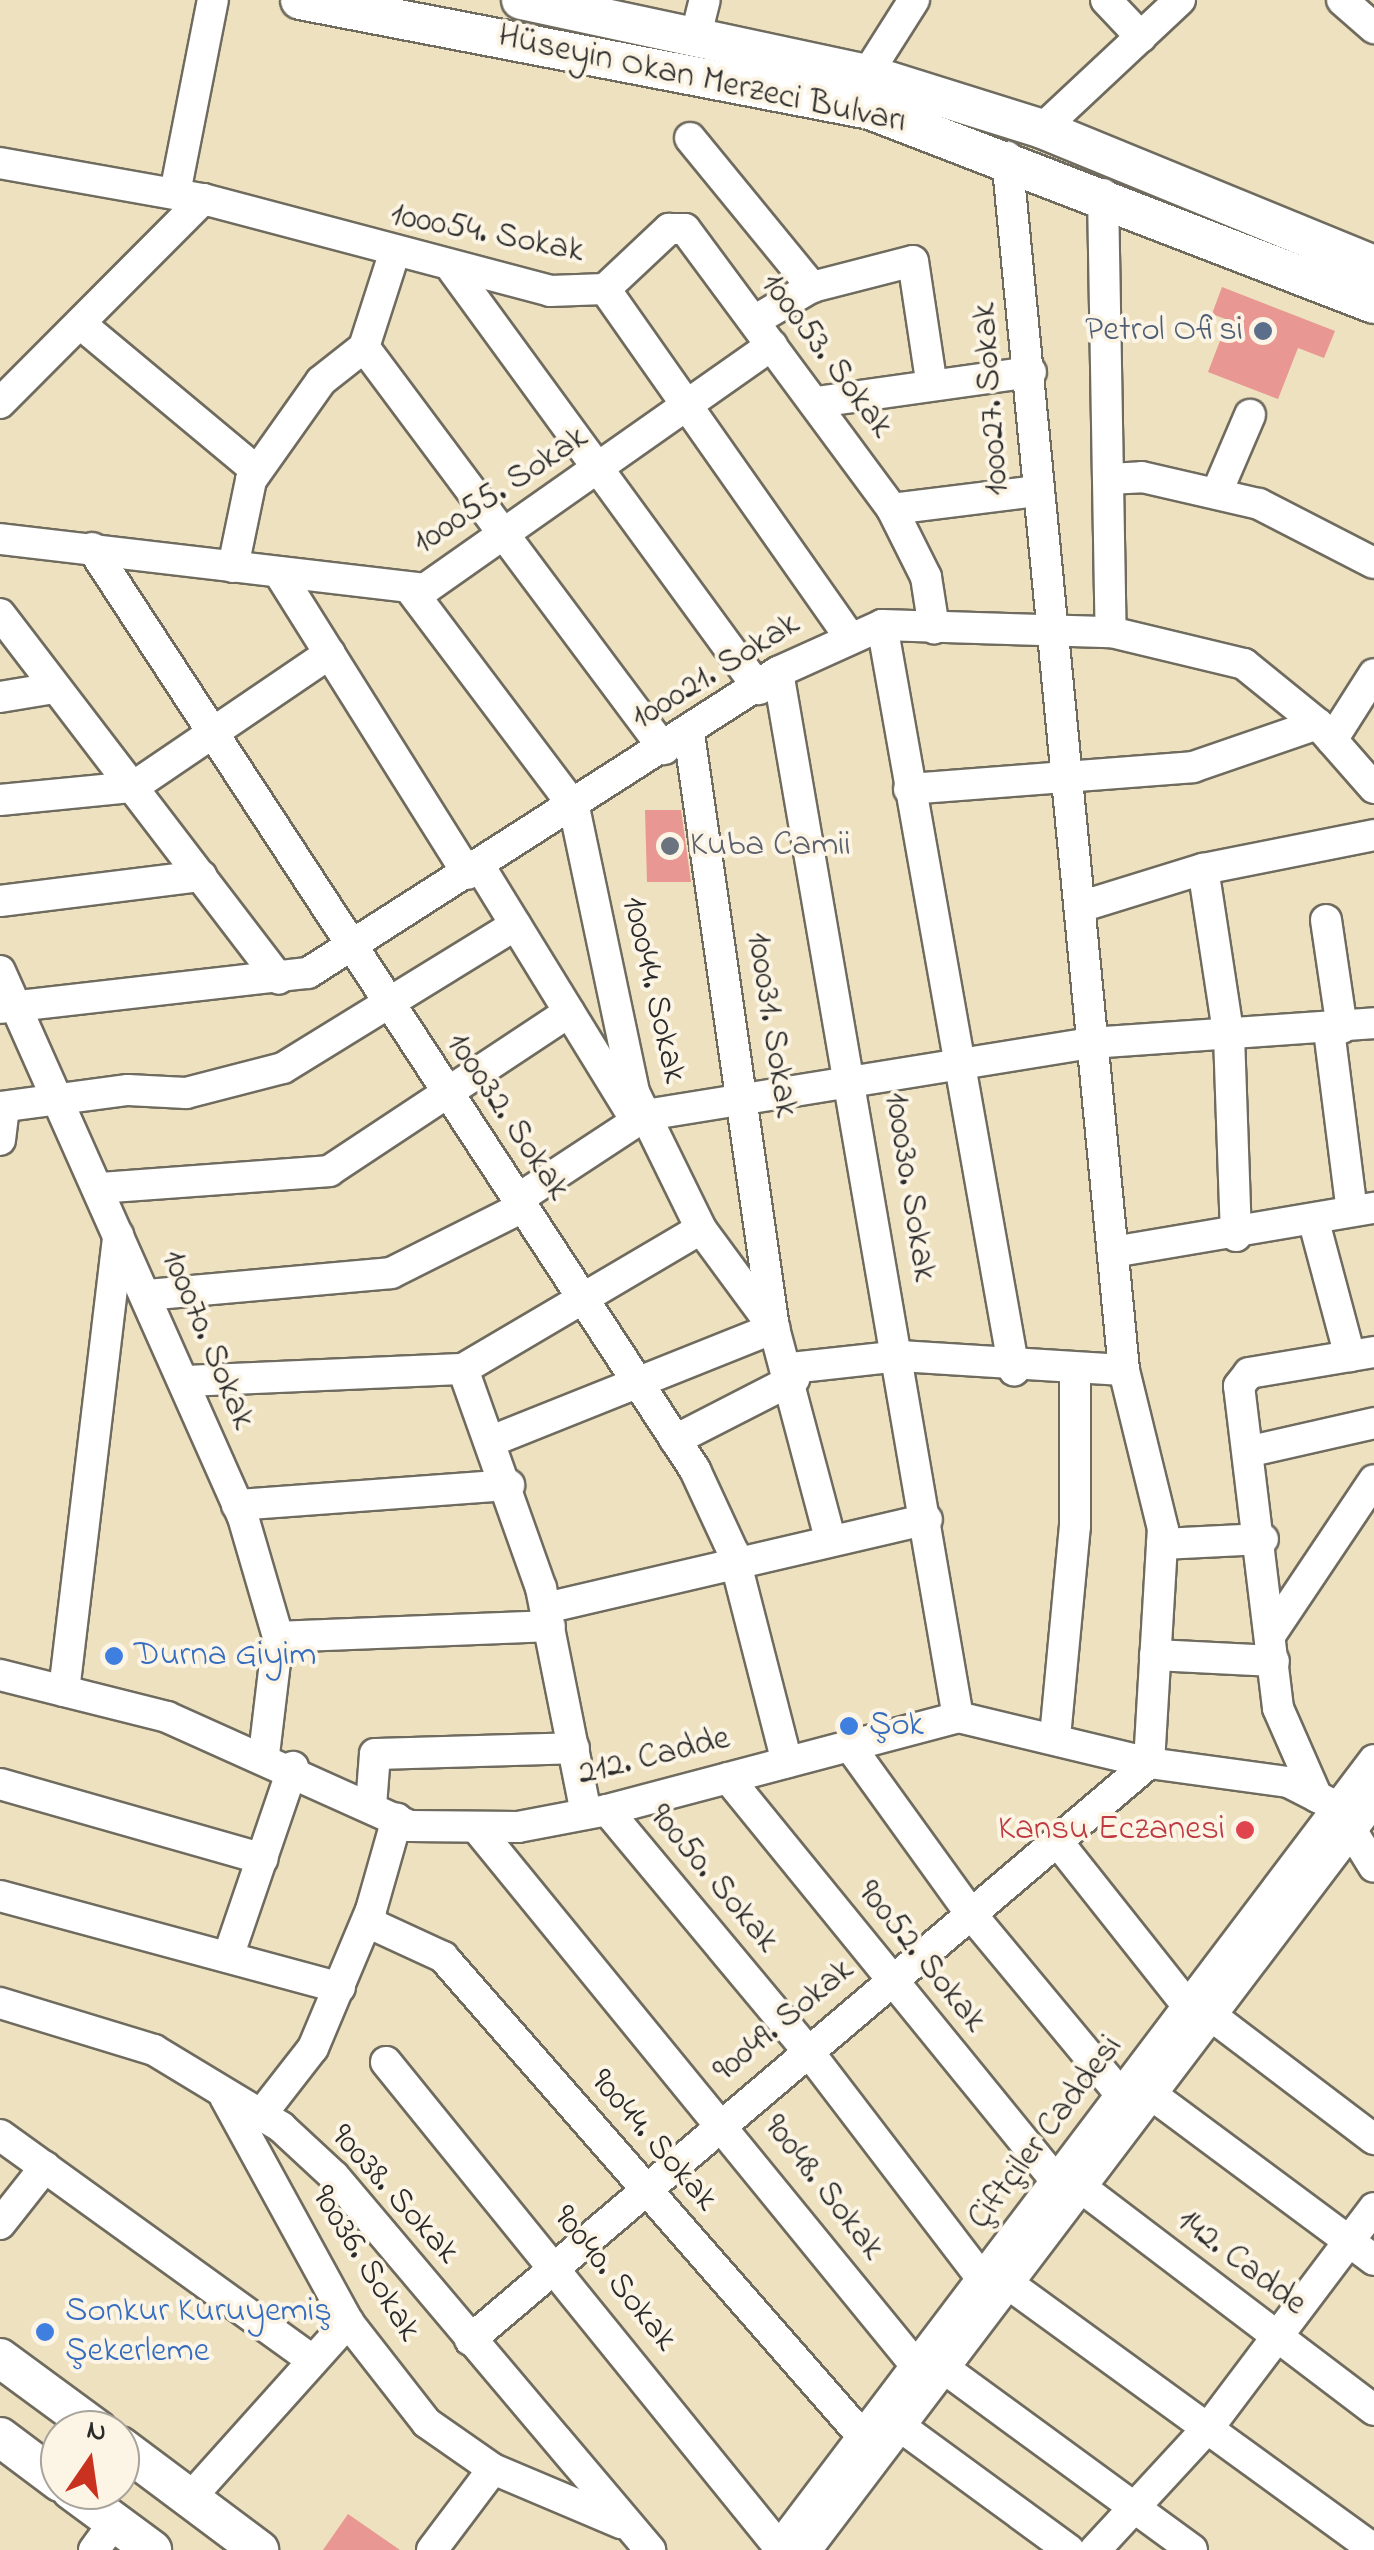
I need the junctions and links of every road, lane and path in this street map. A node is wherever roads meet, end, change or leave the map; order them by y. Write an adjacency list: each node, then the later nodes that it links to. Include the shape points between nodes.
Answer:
1 (213, 0): 18 (street)
2 (300, 0): 15 (main road, Hüseyin Okan Merzeci Bulvarı, via 870,110)
3 (521, 0): 8 (main road, Hüseyin Okan Merzeci Bulvarı)
4 (914, 0): 12 (street)
5 (1106, 0): 11 (street)
6 (1180, 0): 11 (street)
7 (1342, 0): 10 (street)
8 (570, 4): 9 (main road, Hüseyin Okan Merzeci Bulvarı)
9 (701, 18): 12 (main road, Hüseyin Okan Merzeci Bulvarı)
10 (1374, 28)
11 (1141, 37): 13 (street)
12 (867, 74): 13 (main road, Hüseyin Okan Merzeci Bulvarı)
13 (1042, 128): 20 (main road, Hüseyin Okan Merzeci Bulvarı)
14 (690, 138): 22 (street)
15 (1006, 156): 17 (main road, Hüseyin Okan Merzeci Bulvarı); 28 (street, 100027. Sokak)
16 (0, 163): 18 (street, 100054. Sokak)
17 (1103, 194): 24 (main road, Hüseyin Okan Merzeci Bulvarı); 36 (street)
18 (189, 196): 19 (street, 100054. Sokak); 25 (street)
19 (394, 256): 21 (street, 100054. Sokak); 27 (street)
20 (1374, 265)
21 (453, 270): 23 (street, 100054. Sokak, via 582,296); 34 (street, 100030. Sokak)
22 (812, 287): 26 (street, 100055. Sokak); 29 (street, 100055. Sokak, via 913,260)
23 (605, 289): 26 (street, 100053. Sokak, via 669,230 686,229); 32 (street, 100054. Sokak)
24 (1374, 304)
25 (82, 326): 31 (street); 35 (street)
26 (763, 333): 30 (street, 100053. Sokak); 32 (street, 100055. Sokak)
27 (364, 347): 35 (street, via 321,381); 40 (street)
28 (1031, 372): 29 (street); 37 (street, 100027. Sokak)
29 (931, 380): 30 (street)
30 (817, 402): 39 (street, 100053. Sokak)
31 (0, 404)
32 (689, 405): 34 (street, 100055. Sokak); 51 (street, 100054. Sokak)
33 (1250, 416): 38 (street)
34 (601, 470): 40 (street, 100055. Sokak); 54 (street, 100030. Sokak)
35 (256, 471): 44 (street)
36 (1108, 479): 38 (street); 50 (street)
37 (1036, 492): 39 (street); 52 (street, 100027. Sokak)
38 (1217, 492): 43 (street)
39 (892, 509): 49 (street, 100053. Sokak, via 926,577)
40 (504, 530): 46 (street, 100055. Sokak, via 425,589); 60 (street)
41 (0, 538): 42 (street, 100055. Sokak)
42 (92, 548): 44 (street, 100055. Sokak); 58 (street, 100032. Sokak)
43 (1374, 563)
44 (233, 567): 45 (street, 100055. Sokak)
45 (279, 573): 46 (street, 100055. Sokak); 53 (street)
46 (410, 589): 66 (street, 100044. Sokak)
47 (0, 614): 56 (street)
48 (882, 625): 49 (street, 100021. Sokak); 51 (street, 100021. Sokak); 64 (street)
49 (934, 628): 52 (street, 100021. Sokak)
50 (1111, 632): 52 (street, 100021. Sokak); 59 (street, 100021. Sokak, via 1244,664)
51 (849, 636): 54 (street, 100021. Sokak)
52 (1049, 636): 61 (street, 100027. Sokak)
53 (330, 653): 58 (street); 69 (street)
54 (769, 681): 60 (street, 100021. Sokak); 86 (street, 100030. Sokak)
55 (1372, 681): 59 (street)
56 (54, 688): 57 (street); 62 (street)
57 (0, 697)
58 (212, 731): 62 (street); 75 (street, 100032. Sokak)
59 (1325, 732): 61 (street, via 1193,768); 63 (street, 100021. Sokak)
60 (677, 741): 66 (street, 100021. Sokak); 89 (street, 100031. Sokak)
61 (1062, 776): 64 (street); 72 (street, 100027. Sokak)
62 (133, 787): 65 (street); 70 (street)
63 (1374, 788)
64 (909, 790): 85 (street)
65 (0, 800)
66 (574, 807): 69 (street, 100021. Sokak); 91 (street, 100044. Sokak)
67 (1374, 835): 68 (street)
68 (1203, 869): 72 (street); 83 (street)
69 (474, 871): 74 (street); 75 (street, 100021. Sokak)
70 (202, 876): 71 (street); 77 (street)
71 (0, 901)
72 (1080, 908): 84 (street, 100027. Sokak)
73 (1326, 920): 82 (street)
74 (516, 925): 78 (street); 80 (street)
75 (348, 949): 77 (street, 100021. Sokak); 78 (street, 100032. Sokak)
76 (0, 971): 79 (street, 100070. Sokak)
77 (280, 979): 79 (street, 100021. Sokak)
78 (386, 1005): 87 (street, 100032. Sokak); 88 (street, via 283,1068 236,1085)
79 (10, 1007): 88 (street, 100070. Sokak)
80 (569, 1012): 87 (street); 91 (street)
81 (1374, 1023): 82 (street)
82 (1336, 1029): 83 (street); 95 (street)
83 (1229, 1038): 84 (street); 99 (street)
84 (1091, 1043): 85 (street); 100 (street, 100027. Sokak)
85 (963, 1064): 86 (street); 107 (street)
86 (853, 1084): 89 (street); 105 (street, 100030. Sokak)
87 (446, 1093): 93 (street, via 329,1171); 94 (street, 100032. Sokak)
88 (59, 1098): 90 (street); 93 (street, 100070. Sokak)
89 (745, 1104): 91 (street); 103 (street, 100031. Sokak)
90 (2, 1107): 92 (street)
91 (641, 1118): 94 (street); 97 (street, 100044. Sokak)
92 (0, 1140)
93 (99, 1188): 98 (street, 100070. Sokak)
94 (520, 1202): 101 (street, via 391,1273); 102 (street, 100032. Sokak)
95 (1363, 1210): 96 (street)
96 (1314, 1222): 99 (street); 104 (street)
97 (701, 1229): 102 (street); 103 (street, 100044. Sokak)
98 (119, 1232): 101 (street, 100070. Sokak); 130 (street)
99 (1236, 1236): 100 (street)
100 (1113, 1252): 108 (street, 100027. Sokak)
101 (146, 1295): 112 (street, 100070. Sokak)
102 (583, 1298): 106 (street); 111 (street, 100032. Sokak)
103 (774, 1328): 110 (street, 100044. Sokak); 111 (street)
104 (1362, 1354): 116 (street, via 1241,1376)
105 (899, 1356): 107 (street); 110 (street); 120 (street, 100030. Sokak)
106 (463, 1369): 112 (street); 114 (street)
107 (1014, 1370): 109 (street)
108 (1124, 1370): 109 (street); 123 (street, 100027. Sokak, via 1159,1495)
109 (1075, 1373): 132 (street, via 1074,1526)
110 (792, 1374): 115 (street); 121 (street, 100044. Sokak)
111 (634, 1377): 114 (street); 115 (street, 100032. Sokak)
112 (184, 1381): 119 (street, 100070. Sokak)
113 (1374, 1424): 116 (street)
114 (494, 1440): 118 (street)
115 (675, 1440): 124 (street, 100032. Sokak)
116 (1251, 1451): 122 (street)
117 (1374, 1480): 127 (street)
118 (509, 1486): 119 (street); 125 (street)
119 (238, 1505): 126 (street, 100070. Sokak)
120 (927, 1520): 121 (street); 131 (street, 100030. Sokak)
121 (830, 1538): 124 (street)
122 (1263, 1539): 123 (street); 127 (street)
123 (1162, 1544): 128 (street, 100027. Sokak)
124 (736, 1561): 125 (street); 137 (street, 100032. Sokak)
125 (548, 1617): 126 (street); 134 (street)
126 (278, 1637): 136 (street, 100070. Sokak)
127 (1273, 1648): 128 (street); 142 (street, via 1278,1708)
128 (1155, 1656): 138 (street, 100027. Sokak)
129 (0, 1674): 130 (street, 212. Cadde)
130 (64, 1691): 136 (street, 212. Cadde)
131 (958, 1717): 132 (street, 212. Cadde); 133 (street, 212. Cadde)
132 (1055, 1738): 138 (street, 212. Cadde)
133 (849, 1746): 137 (street, 212. Cadde); 150 (street)
134 (574, 1748): 143 (street, via 375,1754); 144 (street)
135 (1374, 1760): 142 (street, Çiftçiler Caddesi)
136 (278, 1761): 143 (street, 212. Cadde); 147 (street, 100070. Sokak)
137 (786, 1762): 139 (street, 212. Cadde)
138 (1148, 1764): 142 (street, 212. Cadde, via 1288,1782); 146 (street, 90049. Sokak)
139 (728, 1778): 144 (street, 212. Cadde); 153 (street, 90052. Sokak)
140 (0, 1784): 147 (street)
141 (1374, 1800): 142 (street, Çiftçiler Caddesi)
142 (1336, 1810): 148 (street); 156 (street, Çiftçiler Caddesi)
143 (384, 1812): 145 (street, 212. Cadde); 151 (street)
144 (596, 1812): 145 (street, 212. Cadde); 157 (street, 90050. Sokak)
145 (476, 1827): 162 (street, 90048. Sokak)
146 (1057, 1841): 150 (street, 90049. Sokak); 156 (street)
147 (264, 1858): 152 (street, 100070. Sokak)
148 (1374, 1867)
149 (0, 1896): 152 (street)
150 (970, 1914): 153 (street, 90049. Sokak); 159 (street)
151 (367, 1922): 154 (street); 166 (street, 90044. Sokak, via 442,1958)
152 (228, 1958): 154 (street)
153 (890, 1981): 157 (street, 90049. Sokak); 165 (street, 90052. Sokak)
154 (340, 1988): 161 (street, via 313,2048)
155 (0, 2003): 160 (street, 90038. Sokak, via 154,2050)
156 (1200, 2012): 159 (street, Çiftçiler Caddesi); 163 (street)
157 (808, 2051): 162 (street, 90049. Sokak); 172 (street, 90050. Sokak)
158 (386, 2062): 171 (street, 90040. Sokak)
159 (1136, 2091): 165 (street, Çiftçiler Caddesi); 169 (street)
160 (224, 2095): 161 (street, 90038. Sokak); 173 (street, 90036. Sokak)
161 (260, 2116): 175 (street, 90038. Sokak, via 334,2176)
162 (722, 2121): 166 (street, 90049. Sokak); 178 (street, 90048. Sokak)
163 (1374, 2138)
164 (17, 2150): 168 (street); 177 (street)
165 (1068, 2182): 172 (street, Çiftçiler Caddesi); 174 (street, 142. Cadde)
166 (644, 2188): 171 (street, 90049. Sokak); 184 (street, 90044. Sokak)
167 (1374, 2208): 169 (street)
168 (0, 2224)
169 (1350, 2242): 170 (street); 174 (street)
170 (1374, 2260)
171 (554, 2264): 175 (street, 90049. Sokak); 194 (street, 90040. Sokak)
172 (996, 2283): 178 (street, Çiftçiler Caddesi); 181 (street, 90050. Sokak)
173 (348, 2322): 177 (street); 187 (street, 90036. Sokak, via 426,2424)
174 (1277, 2336): 180 (street, 142. Cadde); 181 (street)
175 (470, 2340): 192 (street, 90038. Sokak)
176 (0, 2358): 179 (main road)
177 (312, 2360): 188 (street)
178 (931, 2368): 182 (street, Çiftçiler Caddesi); 184 (street, Çiftçiler Caddesi); 189 (street, 90048. Sokak)
179 (71, 2410)
180 (1374, 2410)
181 (1212, 2424): 189 (street); 193 (street, 90050. Sokak)
182 (901, 2427): 194 (street, Çiftçiler Caddesi); 198 (street)
183 (0, 2437): 186 (main road)
184 (863, 2437): 194 (street, Çiftçiler Caddesi)
185 (140, 2461): 188 (main road)
186 (40, 2467)
187 (494, 2469): 192 (street, 90036. Sokak); 197 (street)
188 (190, 2498): 196 (main road)
189 (1132, 2505): 199 (street); 200 (street, 90048. Sokak)
190 (85, 2510): 191 (main road)
191 (104, 2536): 195 (main road)
192 (640, 2539)
193 (1356, 2543)
194 (788, 2549)
195 (152, 2550)
196 (259, 2550)
197 (432, 2550)
198 (1069, 2550)
199 (1095, 2550)
200 (1192, 2550)

